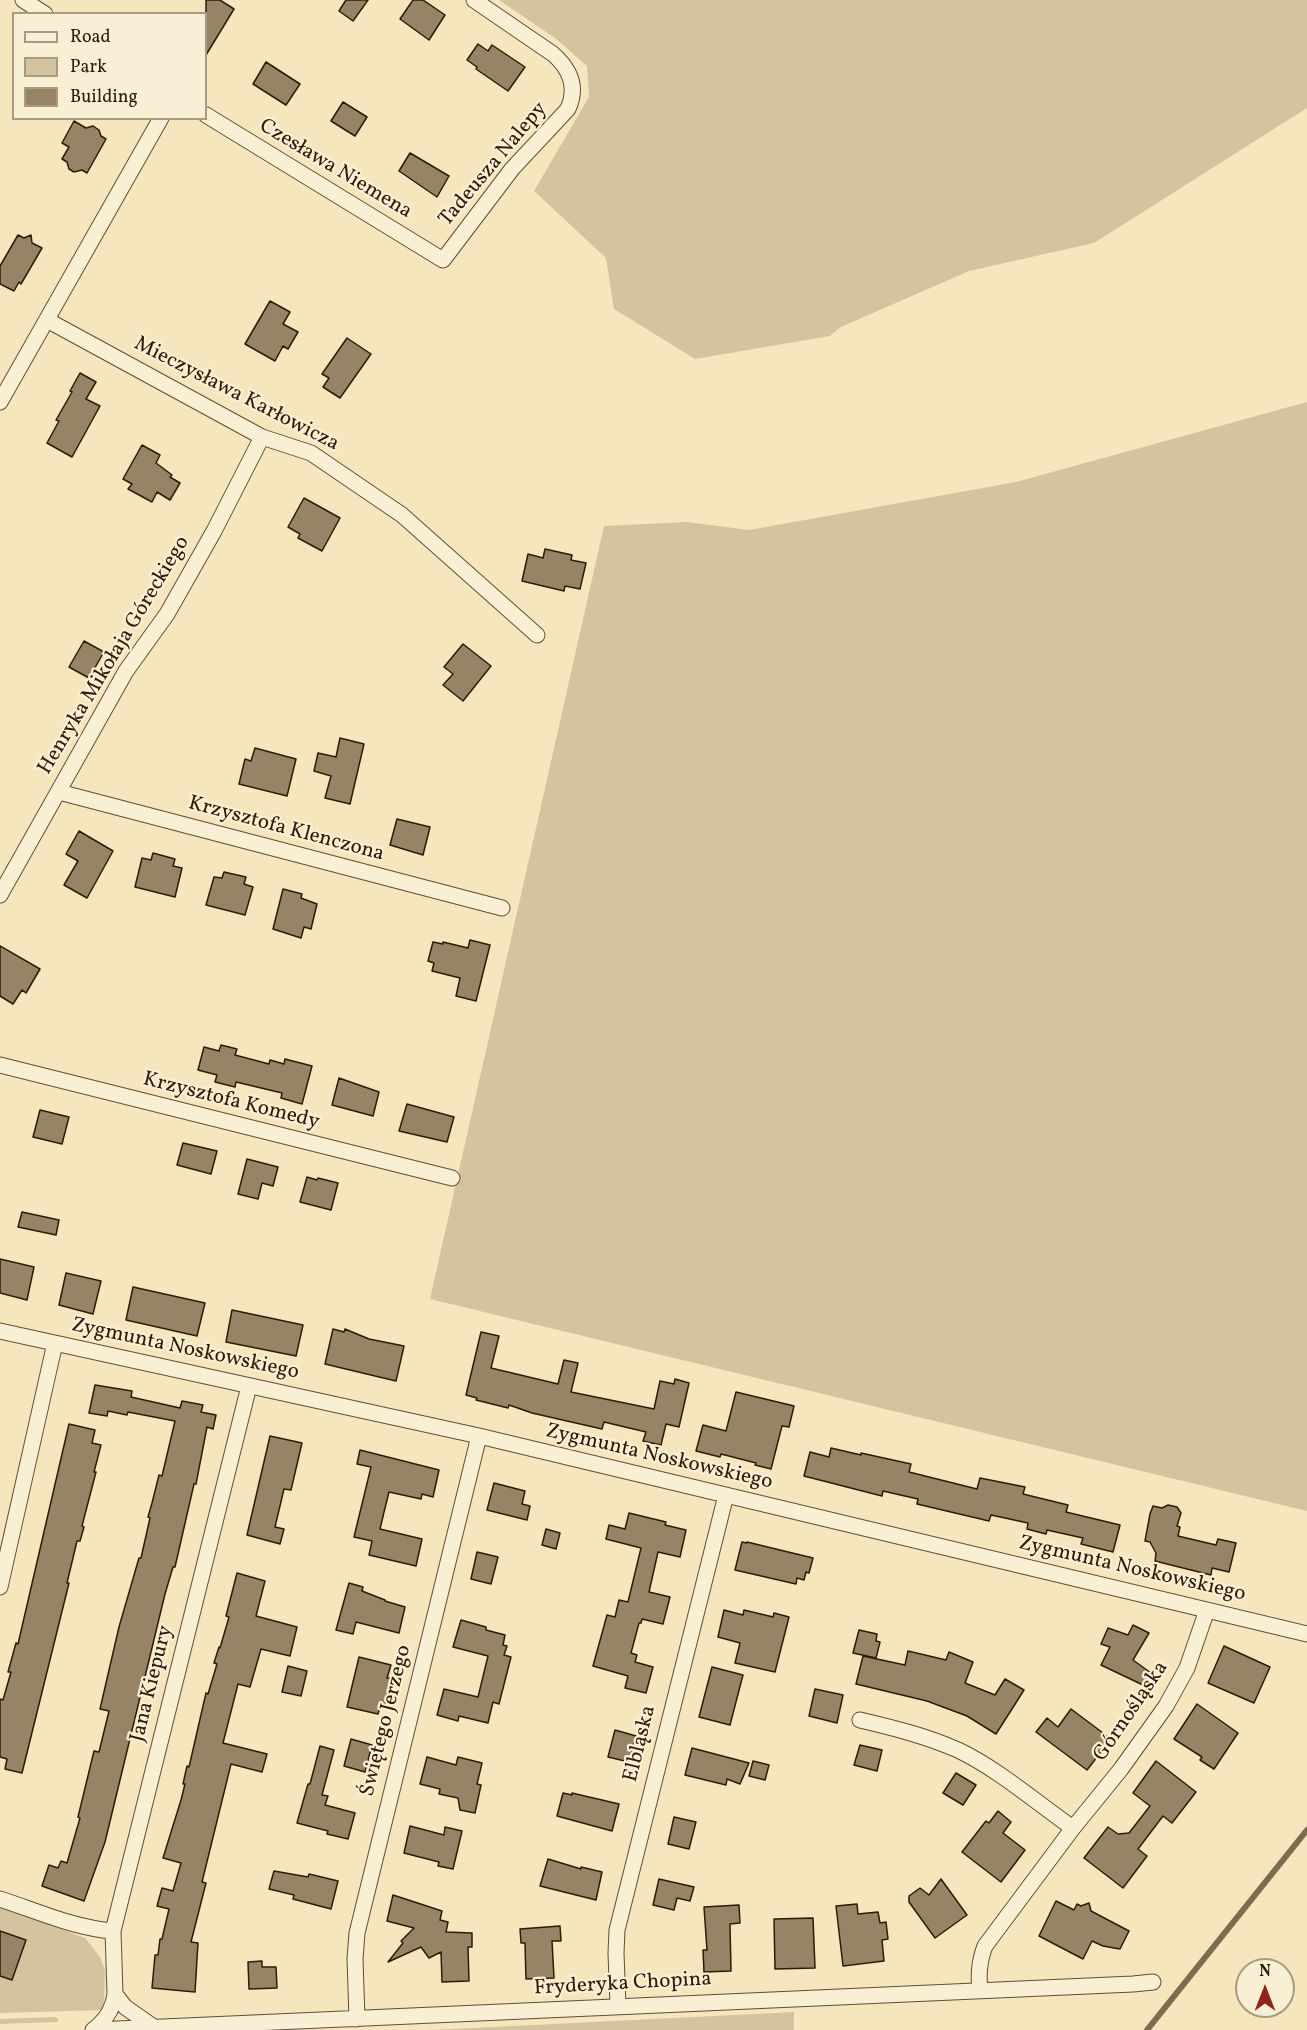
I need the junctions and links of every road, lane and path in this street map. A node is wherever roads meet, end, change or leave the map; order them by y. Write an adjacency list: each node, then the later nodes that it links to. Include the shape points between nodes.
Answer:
1 (23, 0): 3 (street)
2 (474, 0): 6 (street, Tadeusza Nalepy, via 562,62 572,80 573,99 512,169)
3 (42, 12)
4 (207, 116): 6 (street, Czesława Niemena)
5 (160, 120): 7 (street)
6 (444, 260)
7 (47, 320): 8 (street); 9 (street, Mieczysława Karłowicza)
8 (0, 402)
9 (262, 436): 10 (street, Mieczysława Karłowicza, via 311,453 402,515); 11 (street, Henryka Mikołaja Góreckiego, via 167,614 126,671)
10 (537, 635)
11 (59, 792): 12 (street, Henryka Mikołaja Góreckiego); 13 (street, Krzysztofa Klenczona)
12 (0, 895)
13 (502, 908)
14 (0, 1065): 15 (street, Krzysztofa Komedy)
15 (452, 1178)
16 (0, 1331): 17 (street, Zygmunta Noskowskiego)
17 (55, 1343): 18 (street, Zygmunta Noskowskiego); 21 (street)
18 (249, 1386): 19 (street, Zygmunta Noskowskiego); 27 (street, Jana Kiepury)
19 (479, 1436): 20 (street, Zygmunta Noskowskiego); 32 (street, Świętego Jerzego, via 357,1933)
20 (726, 1495): 22 (street, Zygmunta Noskowskiego); 31 (street, Elbląska, via 617,1930)
21 (0, 1587)
22 (1207, 1610): 23 (street, Zygmunta Noskowskiego); 25 (street, Górnośląska, via 1179,1684)
23 (1307, 1634)
24 (860, 1720): 25 (street, via 913,1732 960,1751)
25 (1073, 1828): 29 (street, Górnośląska, via 985,1946 978,1973)
26 (0, 1899): 27 (street, via 74,1924)
27 (113, 1931): 30 (street, Jana Kiepury)
28 (1153, 1982): 29 (street, Fryderyka Chopina)
29 (980, 1990): 31 (street, Fryderyka Chopina)
30 (115, 1994): 33 (street, via 124,2007); 34 (street, via 109,2014)
31 (618, 2006): 32 (street, Fryderyka Chopina)
32 (357, 2019): 33 (street, Fryderyka Chopina)
33 (155, 2028): 34 (street, Fryderyka Chopina)
34 (94, 2030)

